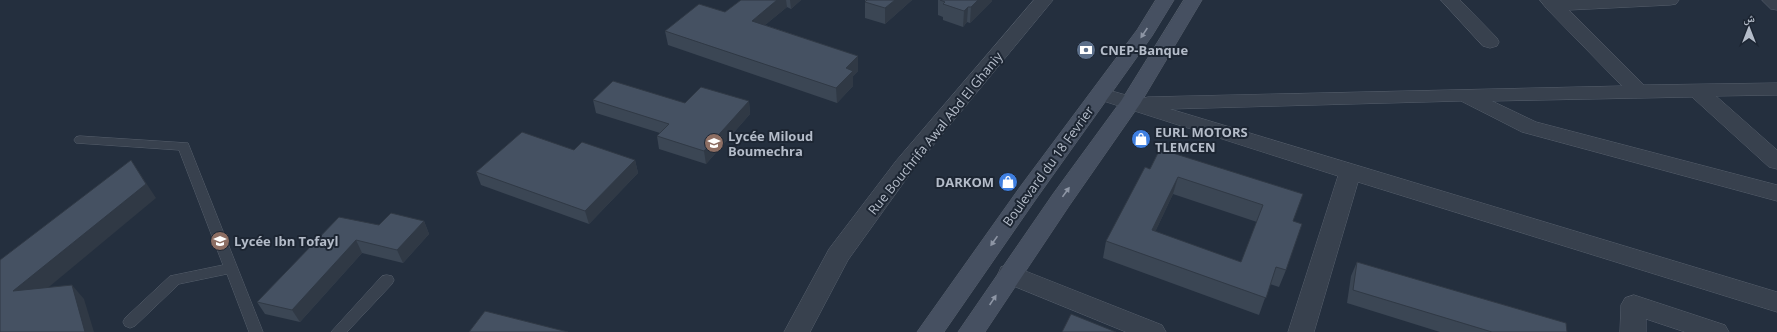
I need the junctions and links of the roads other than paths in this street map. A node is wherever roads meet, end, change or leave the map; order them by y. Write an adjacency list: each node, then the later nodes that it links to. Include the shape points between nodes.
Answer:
1 (1044, 0): 27 (street, Rue Bouchrifa Awal Abd El Ghaniy, via 904,166 838,255)
2 (1165, 0): 13 (main road, Boulevard du 18 Fevrier, one-way to 13)
3 (1193, 0): 15 (main road)
4 (1450, 0): 9 (street)
5 (1670, 0): 7 (street)
6 (1771, 0): 8 (street)
7 (1551, 2): 12 (street)
8 (1777, 5)
9 (1490, 42)
10 (1777, 89): 11 (street)
11 (1698, 91): 12 (street); 17 (street)
12 (1639, 92): 14 (street)
13 (1100, 94): 15 (street); 28 (main road, Boulevard du 18 Fevrier, one-way to 28)
14 (1464, 95): 15 (street); 19 (street, via 1529,128)
15 (1130, 104): 18 (street); 21 (main road, one-way to 15)
16 (80, 140): 20 (lane, via 184,146)
17 (1777, 162)
18 (1350, 172): 23 (street); 31 (street)
19 (1777, 193)
20 (231, 268): 24 (lane, via 175,280); 25 (lane)
21 (1010, 274): 29 (main road, one-way to 21); 30 (street)
22 (387, 280): 26 (lane)
23 (1777, 302)
24 (130, 322)
25 (256, 332)
26 (338, 332)
27 (797, 332)
28 (930, 332)
29 (971, 332)
30 (1153, 332)
31 (1300, 332)
32 (1633, 332): 33 (street, via 1634,305)
33 (1716, 332)

